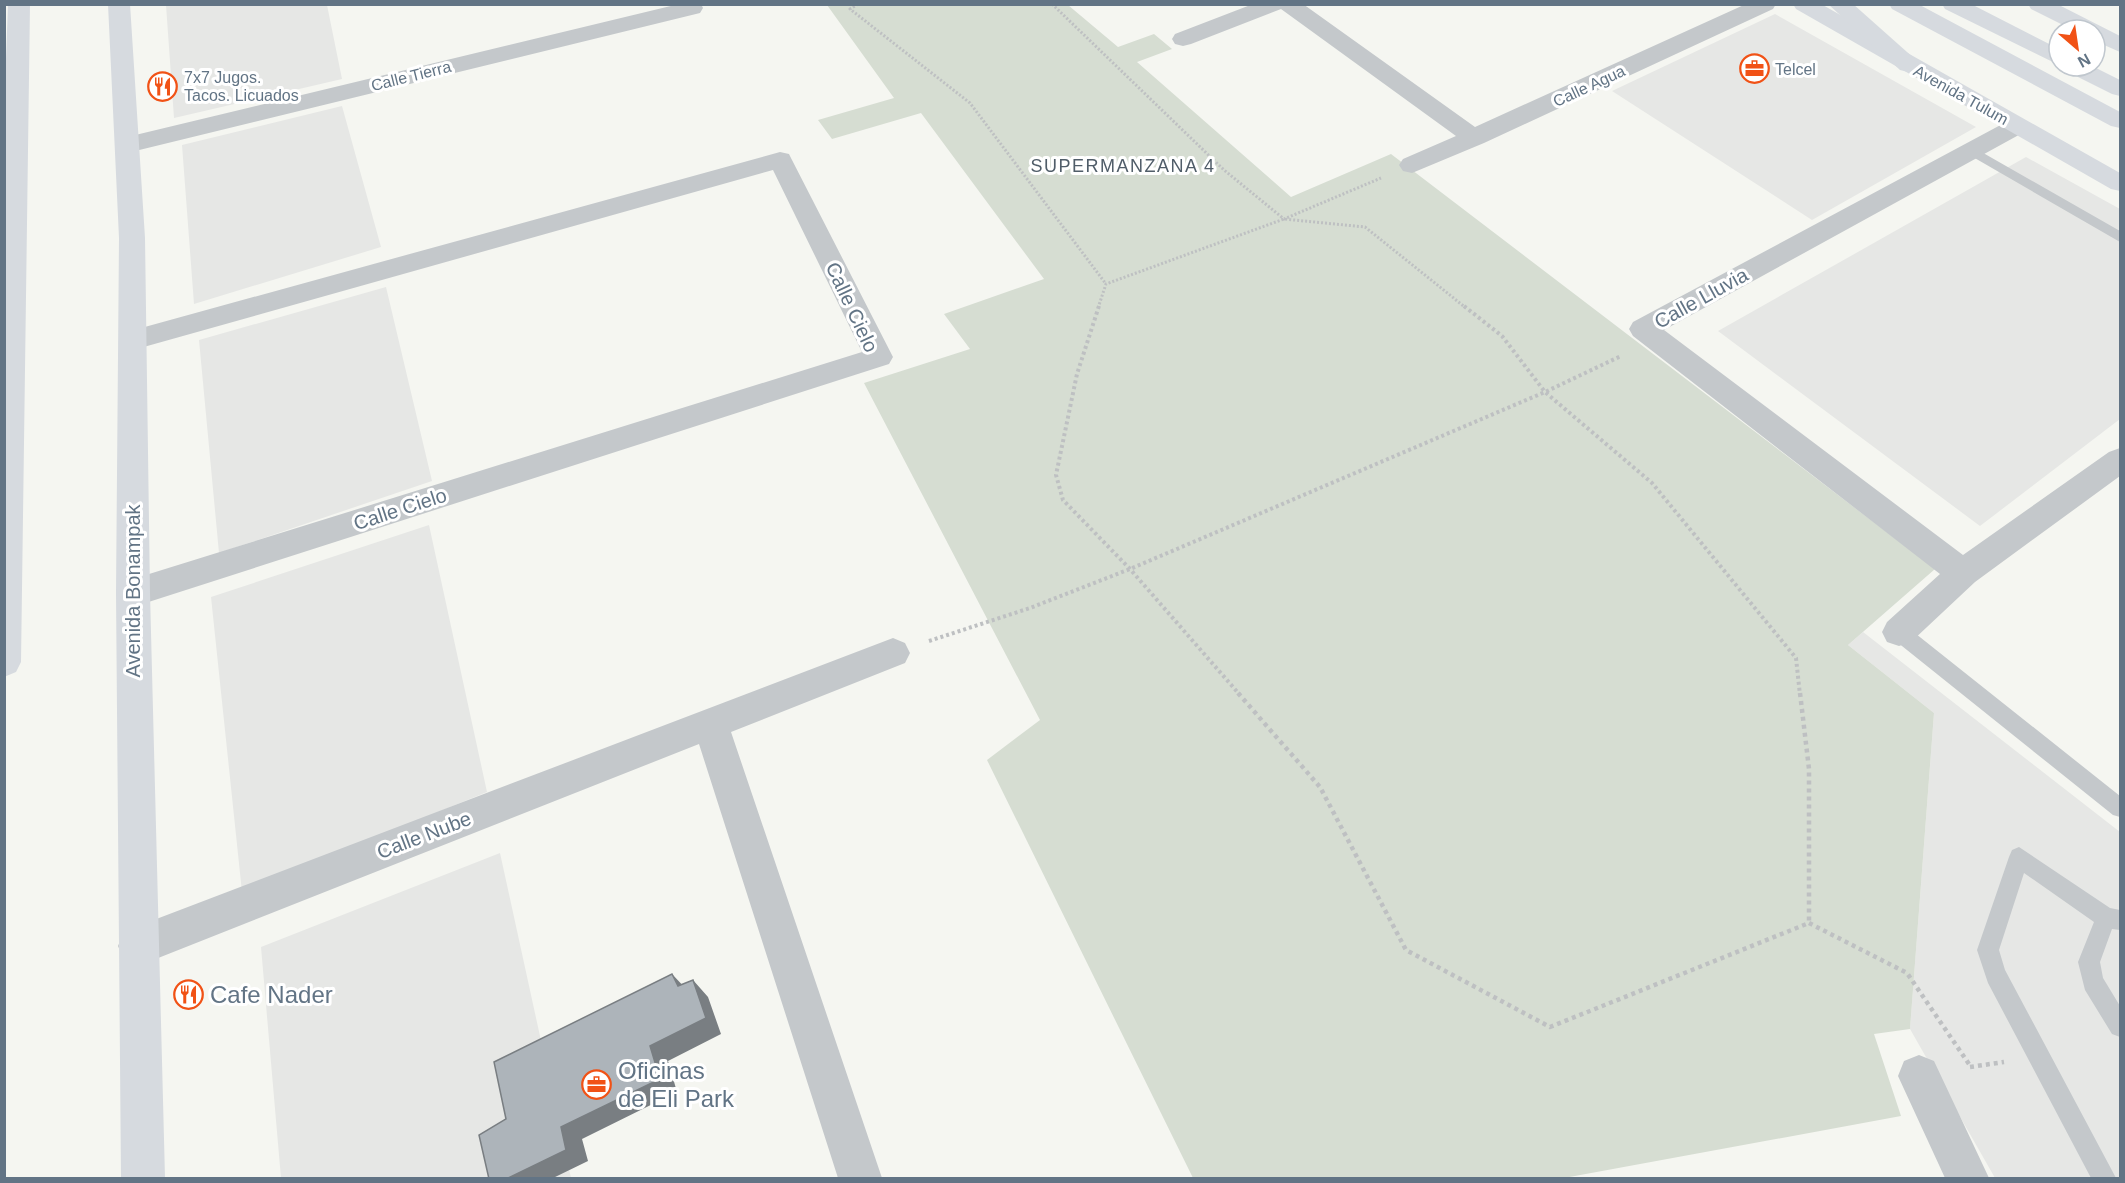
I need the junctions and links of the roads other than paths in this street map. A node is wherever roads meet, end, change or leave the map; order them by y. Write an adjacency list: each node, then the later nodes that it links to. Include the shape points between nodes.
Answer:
1 (19, 4): 38 (main road)
2 (119, 4): 27 (main road, Avenida Bonampak)
3 (690, 4): 27 (street, Calle Tierra, via 692,8)
4 (1274, 4): 15 (street)
5 (1288, 4): 26 (street)
6 (1765, 4): 26 (street, Calle Agua)
7 (1804, 4): 19 (main road, Avenida Tulum)
8 (1839, 4): 19 (main road)
9 (1900, 4): 24 (main road)
10 (1953, 4): 18 (main road)
11 (1977, 4): 16 (main road)
12 (2042, 5): 13 (main road)
13 (2067, 18)
14 (2107, 38): 17 (main road)
15 (1183, 39)
16 (2047, 42)
17 (2121, 45)
18 (2047, 52)
19 (1908, 65): 25 (main road, Avenida Tulum)
20 (2107, 75): 22 (main road)
21 (2099, 78): 23 (main road)
22 (2121, 82)
23 (2121, 89)
24 (2121, 121)
25 (2017, 126): 28 (street, Calle Lluvia); 30 (main road, Avenida Tulum)
26 (1474, 138): 29 (street, Calle Agua)
27 (127, 145): 32 (main road, Avenida Bonampak)
28 (1971, 150): 31 (lane); 34 (street, Calle Lluvia, via 1643,329)
29 (1412, 165)
30 (2121, 183)
31 (2121, 237)
32 (133, 340): 35 (main road, Avenida Bonampak); 35 (street, Calle Cielo, via 780,160 879,357)
33 (2121, 460): 34 (street)
34 (1964, 573): 36 (street)
35 (133, 593): 42 (main road, Avenida Bonampak)
36 (1899, 632): 40 (lane)
37 (893, 653): 39 (street, Calle Nube)
38 (4, 662)
39 (711, 725): 42 (street, Calle Nube); 46 (street)
40 (2121, 808)
41 (2114, 919): 43 (lane, via 2089,962 2093,982); 48 (lane, via 2019,857 1988,950 1996,975)
42 (138, 946): 45 (main road, Avenida Bonampak)
43 (2121, 1026)
44 (1919, 1076): 47 (street)
45 (142, 1176)
46 (860, 1179)
47 (1967, 1179)
48 (2104, 1179)

